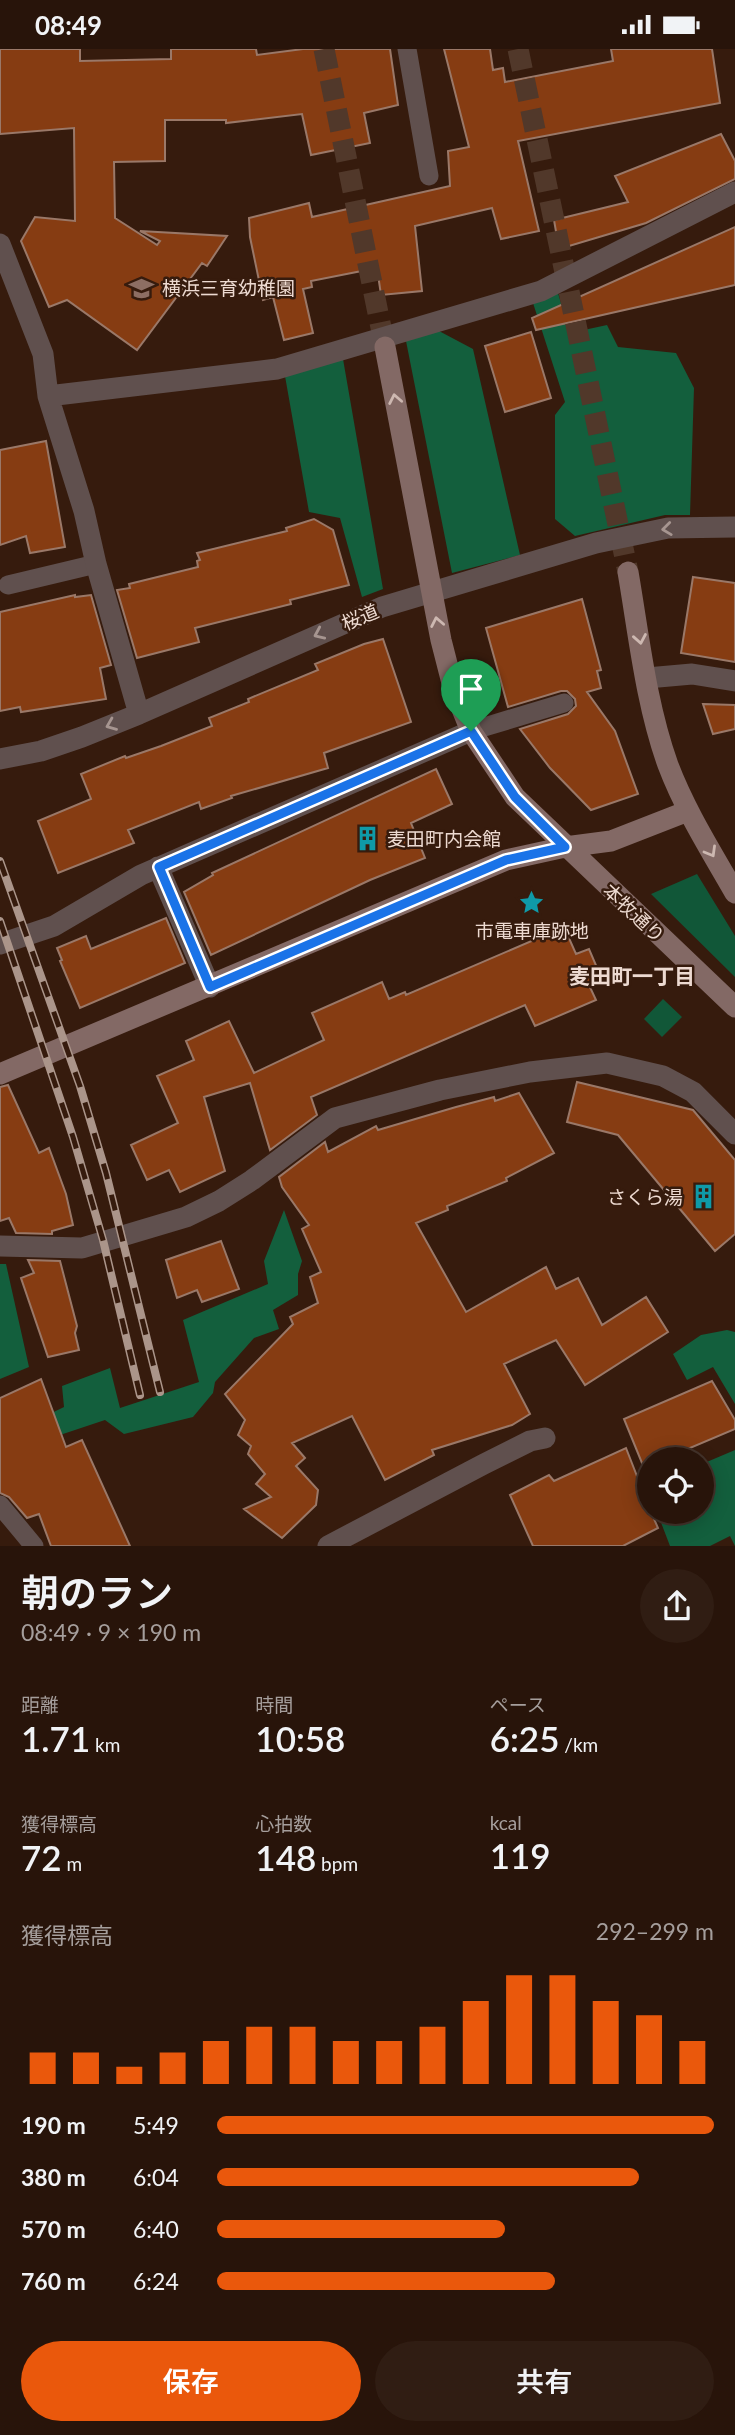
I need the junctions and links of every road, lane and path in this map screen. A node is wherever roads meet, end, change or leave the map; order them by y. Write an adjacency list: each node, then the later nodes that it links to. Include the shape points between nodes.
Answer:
1 (407, 49): 2 (lane)
2 (429, 176)
3 (735, 192): 6 (street, via 541,291 449,319 277,369)
4 (0, 244): 6 (street, via 43,354)
5 (385, 347): 15 (street, 本牧通り, one-way to 5, via 441,641)
6 (48, 396): 8 (street)
7 (735, 527): 14 (street, 桜道, one-way to 14, via 668,528 596,543 382,607)
8 (96, 564): 10 (lane); 14 (street)
9 (628, 572): 11 (street, one-way to 11)
10 (8, 585)
11 (647, 678): 12 (street, via 692,674); 17 (street, via 668,765)
12 (735, 681)
13 (564, 703): 15 (lane)
14 (139, 714): 16 (street, 桜道, one-way to 16, via 41,751)
15 (471, 731): 18 (street, 本牧通り, via 515,797); 19 (street)
16 (0, 759)
17 (688, 811): 18 (street, via 611,841); 20 (street, one-way to 20)
18 (565, 847): 22 (street, via 506,860); 23 (street, 本牧通り)
19 (159, 867): 21 (street, via 54,926); 22 (street)
20 (735, 893)
21 (0, 944)
22 (210, 987): 24 (street)
23 (735, 1007)
24 (0, 1074)
25 (735, 1134): 26 (street, via 693,1092 663,1076 607,1063 530,1072 335,1118 252,1180 186,1217 82,1248)
26 (0, 1246)
27 (545, 1438): 30 (street, via 530,1441)
28 (0, 1505): 29 (lane)
29 (34, 1546)
30 (328, 1546)

